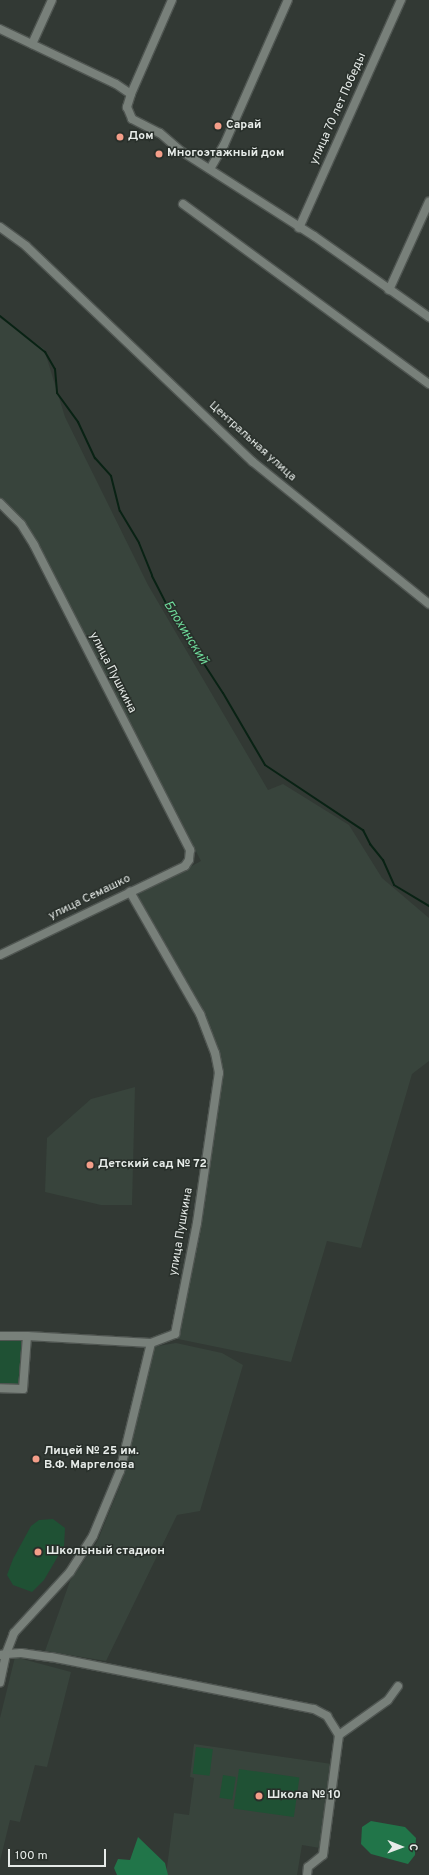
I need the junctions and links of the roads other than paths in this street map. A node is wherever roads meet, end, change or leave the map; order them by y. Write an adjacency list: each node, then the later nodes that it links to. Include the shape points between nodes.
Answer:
1 (52, 0): 6 (street)
2 (172, 0): 7 (street)
3 (288, 0): 8 (street, via 224,145)
4 (401, 0): 12 (street, улица 70 лет Победы)
5 (0, 29): 6 (street)
6 (32, 44): 7 (street, via 116,84)
7 (131, 94): 8 (street, via 127,107 132,119 160,133 181,151)
8 (210, 169): 12 (street)
9 (429, 202): 13 (street)
10 (183, 204): 15 (street)
11 (0, 227): 17 (street, Центральная улица, via 26,246 253,462)
12 (299, 228): 13 (street)
13 (389, 290): 14 (street)
14 (429, 317)
15 (429, 384)
16 (0, 503): 18 (street, улица Пушкина, via 21,524 34,545 190,850)
17 (429, 604)
18 (190, 860): 19 (street, улица Семашко, via 185,866)
19 (130, 892): 20 (street, улица Семашко); 23 (street, улица Пушкина, via 200,1014 216,1053 219,1073 197,1222 175,1334)
20 (0, 955)
21 (0, 1336): 22 (street)
22 (27, 1336): 23 (street); 24 (street, via 23,1388)
23 (150, 1343): 25 (street, via 120,1471 93,1536 70,1572 14,1632)
24 (0, 1388)
25 (3, 1654): 26 (street); 28 (street, via 21,1653 51,1657 314,1709 327,1716)
26 (0, 1682)
27 (398, 1686): 28 (street, via 388,1700)
28 (339, 1736): 29 (street, via 323,1855 308,1867)
29 (307, 1875)

